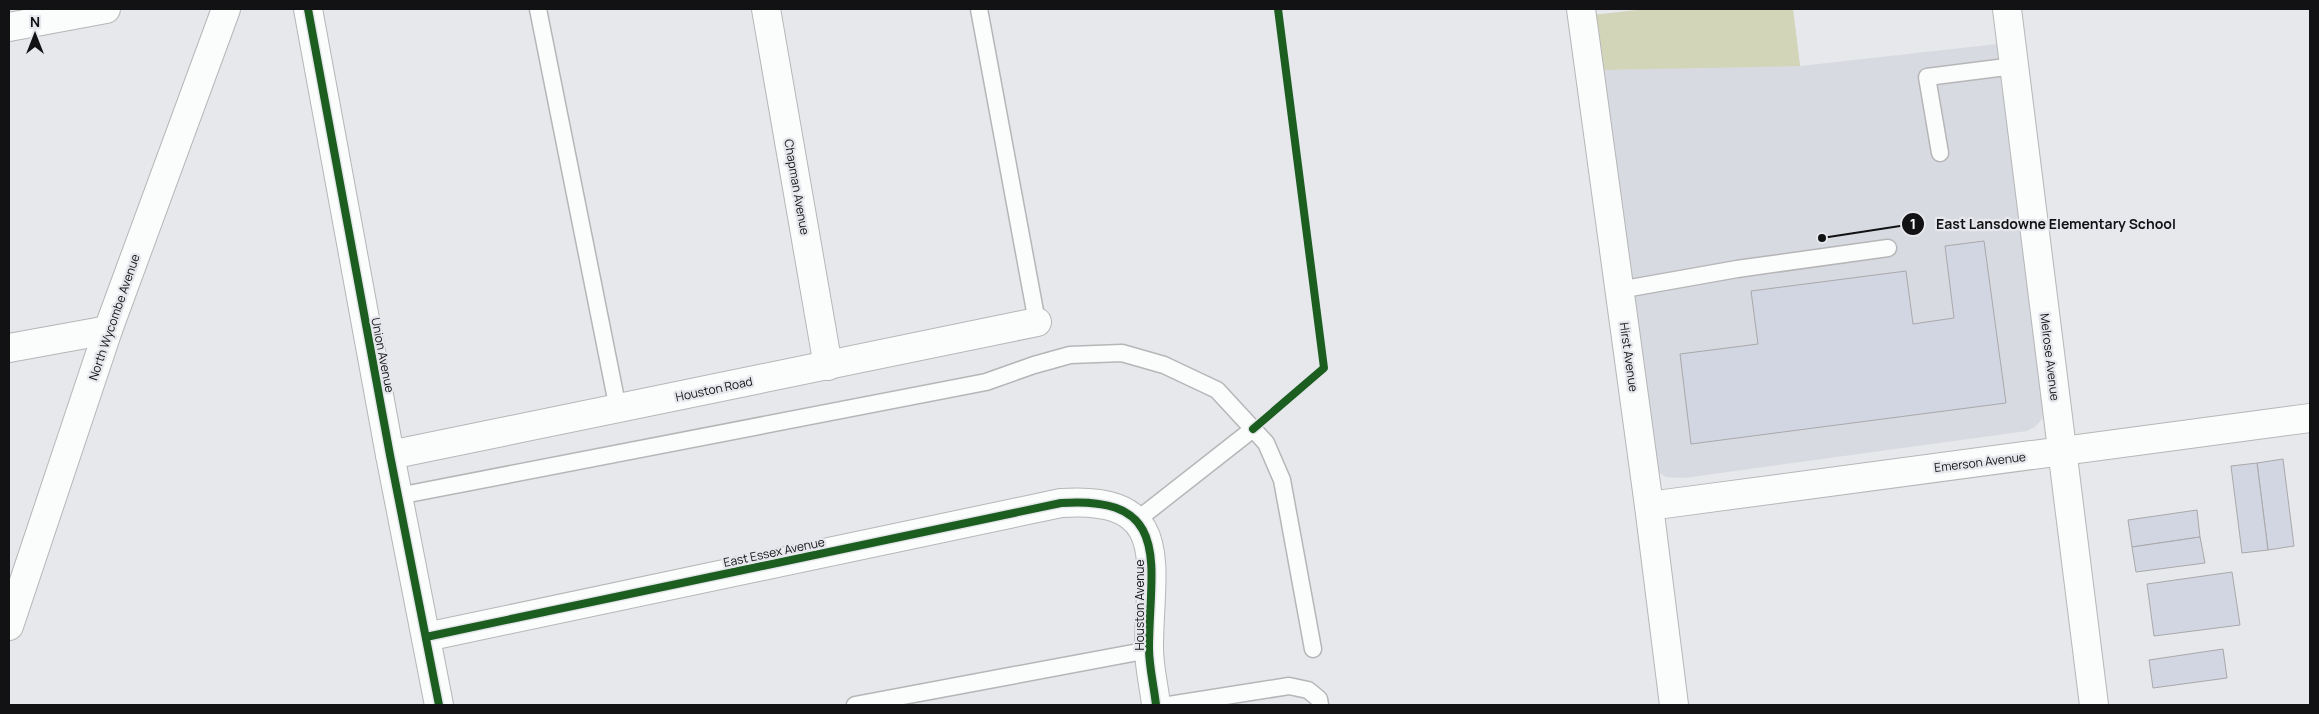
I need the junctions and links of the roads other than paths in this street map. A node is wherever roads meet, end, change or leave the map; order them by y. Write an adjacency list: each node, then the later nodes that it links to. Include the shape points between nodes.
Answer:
1 (106, 9): 9 (street)
2 (226, 9): 15 (street, North Wycombe Avenue)
3 (308, 9): 22 (street, Union Avenue)
4 (538, 9): 18 (lane)
5 (766, 9): 17 (street, Chapman Avenue)
6 (979, 9): 14 (lane)
7 (1580, 9): 13 (street, Hirst Avenue)
8 (2007, 9): 10 (street, Melrose Avenue)
9 (9, 27)
10 (2014, 66): 11 (lane, via 1927,77); 21 (street, Melrose Avenue)
11 (1940, 153)
12 (1888, 248): 13 (lane, via 1737,269)
13 (1620, 290): 24 (street, Hirst Avenue)
14 (1037, 322): 17 (street, Houston Road)
15 (108, 330): 16 (street); 26 (street, North Wycombe Avenue)
16 (9, 348)
17 (828, 366): 18 (street, Houston Road)
18 (618, 409): 22 (street, Houston Road)
19 (2310, 418): 21 (street, Emerson Avenue)
20 (1253, 429): 23 (lane, via 1216,390 1164,365 1122,353 1070,356 986,382); 25 (lane); 28 (lane, via 1266,443 1282,480)
21 (2061, 452): 24 (street, Emerson Avenue); 36 (street, Melrose Avenue)
22 (390, 455): 23 (street, Union Avenue)
23 (398, 496): 27 (street, Union Avenue)
24 (1650, 506): 35 (street, Hirst Avenue)
25 (1132, 516): 27 (street, East Essex Avenue, via 1114,507 1094,503 1061,503); 29 (street, Houston Avenue, via 1145,530 1150,546)
26 (9, 626)
27 (426, 637): 30 (street, Union Avenue)
28 (1313, 649)
29 (1149, 650): 31 (lane); 32 (street, Houston Avenue)
30 (439, 705)
31 (855, 705)
32 (1156, 705)
33 (1169, 705): 34 (lane, via 1288,686 1308,690 1319,699)
34 (1320, 705)
35 (1674, 705)
36 (2094, 705)

